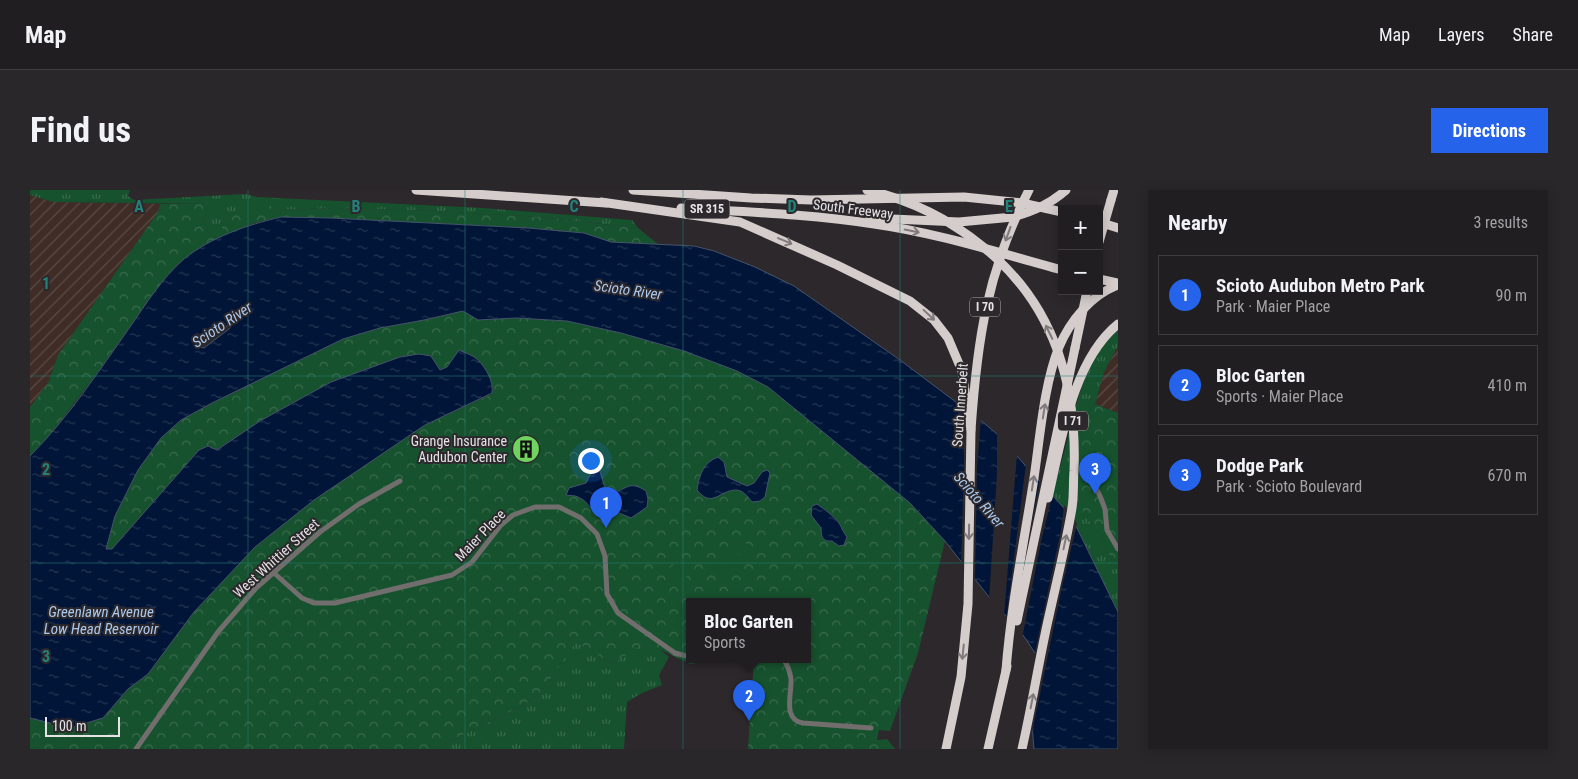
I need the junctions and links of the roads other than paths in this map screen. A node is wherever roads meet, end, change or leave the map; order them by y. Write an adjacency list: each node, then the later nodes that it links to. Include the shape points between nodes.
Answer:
1 (416, 190): 7 (highway, South Freeway)
2 (632, 190): 8 (highway, South Freeway / SR 315, via 811,200 964,197 1022,203)
3 (867, 190): 31 (highway, I 71, one-way to 3, bridge, via 1072,507 1073,418 1066,377 1042,318 1006,267 977,240 945,219 905,201)
4 (1029, 190): 18 (highway, South Innerbelt / I 70, one-way to 18, bridge, via 1012,222 985,308 977,354)
5 (1066, 190): 9 (highway, bridge, via 1043,207 1013,217 959,222)
6 (1114, 190): 11 (highway, bridge)
7 (601, 202): 9 (highway, South Freeway / SR 315); 18 (highway, one-way to 18, bridge, via 740,222 910,301 934,320 948,338 962,371)
8 (1058, 211)
9 (812, 217): 13 (highway, South Freeway / SR 315, one-way to 13, via 938,236)
10 (1103, 223): 12 (highway)
11 (1103, 228)
12 (1118, 228)
13 (1058, 269)
14 (1103, 280): 15 (highway)
15 (1116, 285): 26 (highway, one-way to 15, via 1047,392 1059,348 1081,312 1091,301)
16 (1086, 295): 21 (highway, bridge)
17 (1118, 324): 21 (highway, via 1099,343 1082,373)
18 (971, 430): 29 (highway, South Innerbelt / I 70, one-way to 29, via 968,604 960,677)
19 (1086, 468): 22 (street, via 1102,502 1107,530)
20 (400, 481): 23 (street, West Whittier Street, via 324,528)
21 (1036, 533): 26 (highway)
22 (1118, 549)
23 (274, 572): 24 (street, Maier Place, via 302,598 314,603 334,603 459,572 479,556 501,525 513,515 535,507 559,507 581,518 597,534 605,556 607,594 618,612 675,653); 28 (street, West Whittier Street, via 218,632)
24 (686, 656)
25 (786, 663): 27 (street, via 791,681 790,714 796,721)
26 (1006, 670): 30 (highway)
27 (871, 728)
28 (136, 749)
29 (946, 749)
30 (988, 749)
31 (1022, 749)

